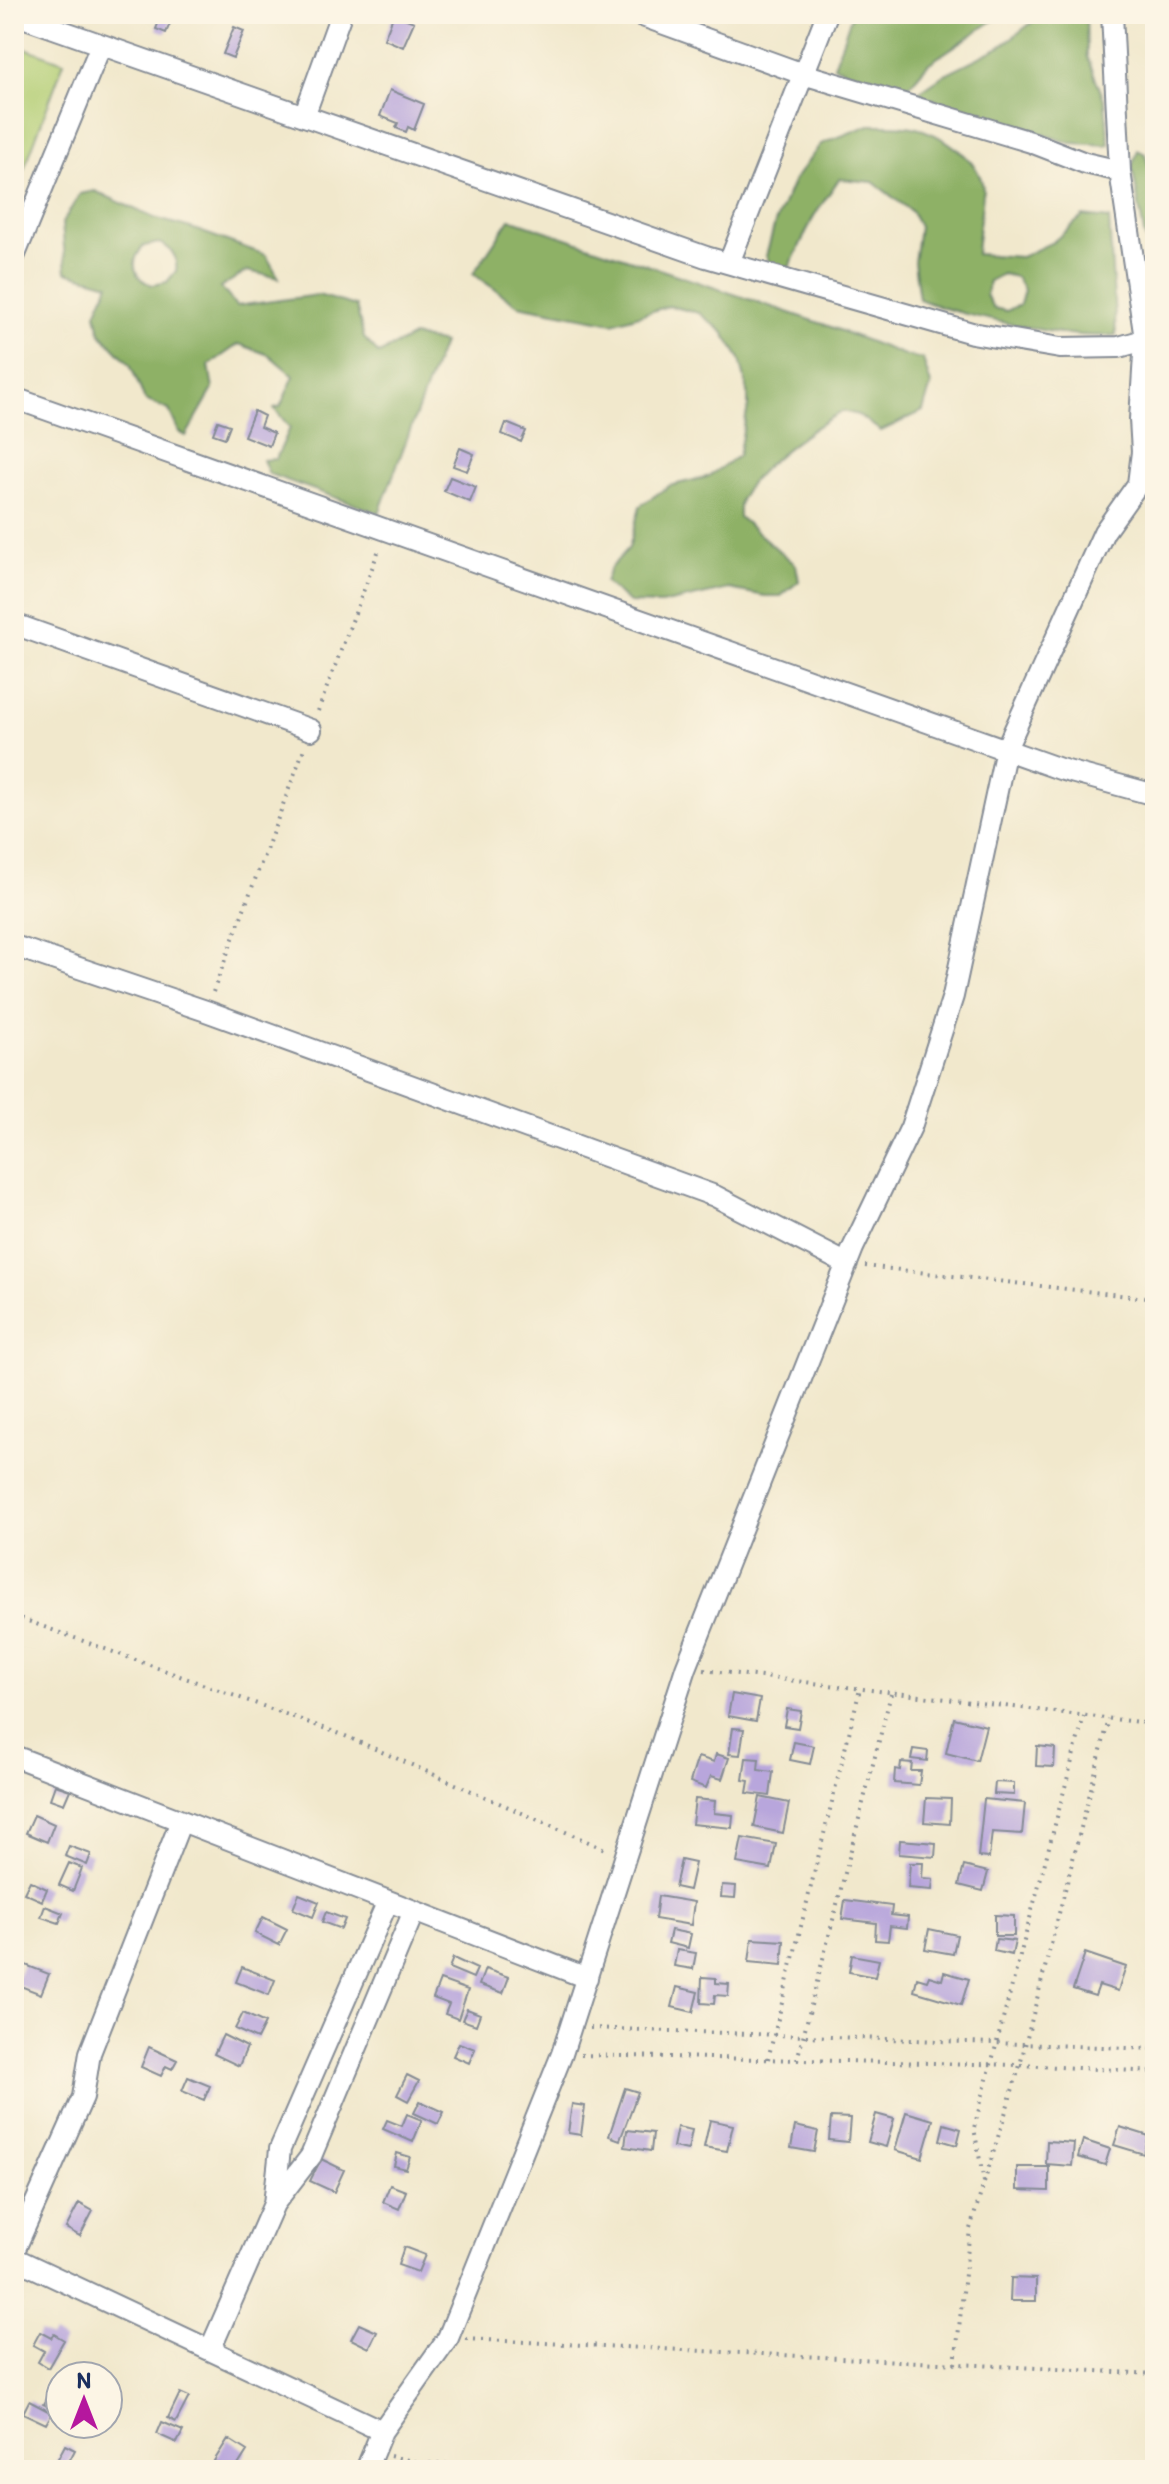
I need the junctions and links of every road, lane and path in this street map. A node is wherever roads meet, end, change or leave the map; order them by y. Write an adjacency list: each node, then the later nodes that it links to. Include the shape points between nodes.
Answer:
1 (14, 14): 6 (street)
2 (341, 14): 8 (street)
3 (637, 14): 7 (street)
4 (827, 14): 7 (street)
5 (1112, 14): 9 (street)
6 (101, 45): 8 (street); 10 (street)
7 (803, 74): 9 (street); 11 (street)
8 (304, 116): 11 (street)
9 (1120, 171): 12 (street)
10 (14, 257)
11 (729, 263): 12 (street, via 972,333 1060,348 1119,347)
12 (1150, 338): 17 (street, via 1138,484 1104,532)
13 (14, 398): 14 (street)
14 (386, 530): 16 (path); 17 (street)
15 (14, 624): 16 (street)
16 (311, 730): 20 (path)
17 (1006, 749): 18 (street); 21 (street, via 953,996 911,1127)
18 (1155, 795)
19 (14, 946): 20 (street)
20 (206, 1011): 21 (street, via 715,1196)
21 (847, 1264): 22 (path); 24 (street)
22 (1155, 1299)
23 (14, 1616): 32 (path, via 343,1735)
24 (686, 1668): 25 (path); 32 (street)
25 (860, 1689): 26 (path); 37 (path)
26 (891, 1693): 27 (path); 38 (path)
27 (1084, 1716): 28 (path); 39 (path)
28 (1109, 1719): 29 (path); 40 (path)
29 (1155, 1724)
30 (14, 1756): 31 (street)
31 (181, 1821): 33 (street); 50 (street, via 90,2053 83,2097)
32 (625, 1858): 35 (street)
33 (388, 1901): 34 (street); 49 (street, via 280,2149)
34 (414, 1911): 35 (street); 49 (street, via 311,2156)
35 (587, 1978): 36 (street)
36 (571, 2028): 37 (path); 42 (street)
37 (773, 2035): 38 (path); 43 (path)
38 (803, 2036): 39 (path); 44 (path)
39 (997, 2043): 40 (path); 45 (path)
40 (1026, 2044): 41 (path); 46 (path)
41 (1155, 2049)
42 (562, 2054): 43 (path); 52 (street)
43 (768, 2059): 44 (path)
44 (797, 2060): 45 (path)
45 (991, 2064): 46 (path); 48 (path, via 974,2128)
46 (1020, 2065): 47 (path); 48 (path)
47 (1155, 2072)
48 (984, 2184): 54 (path, via 970,2229)
49 (274, 2204): 53 (street)
50 (14, 2251)
51 (14, 2258): 53 (street)
52 (448, 2338): 54 (path); 56 (street)
53 (210, 2350): 56 (street)
54 (955, 2364): 55 (path)
55 (1155, 2374)
56 (382, 2431): 57 (street)
57 (370, 2461): 58 (path)
58 (659, 2470)

